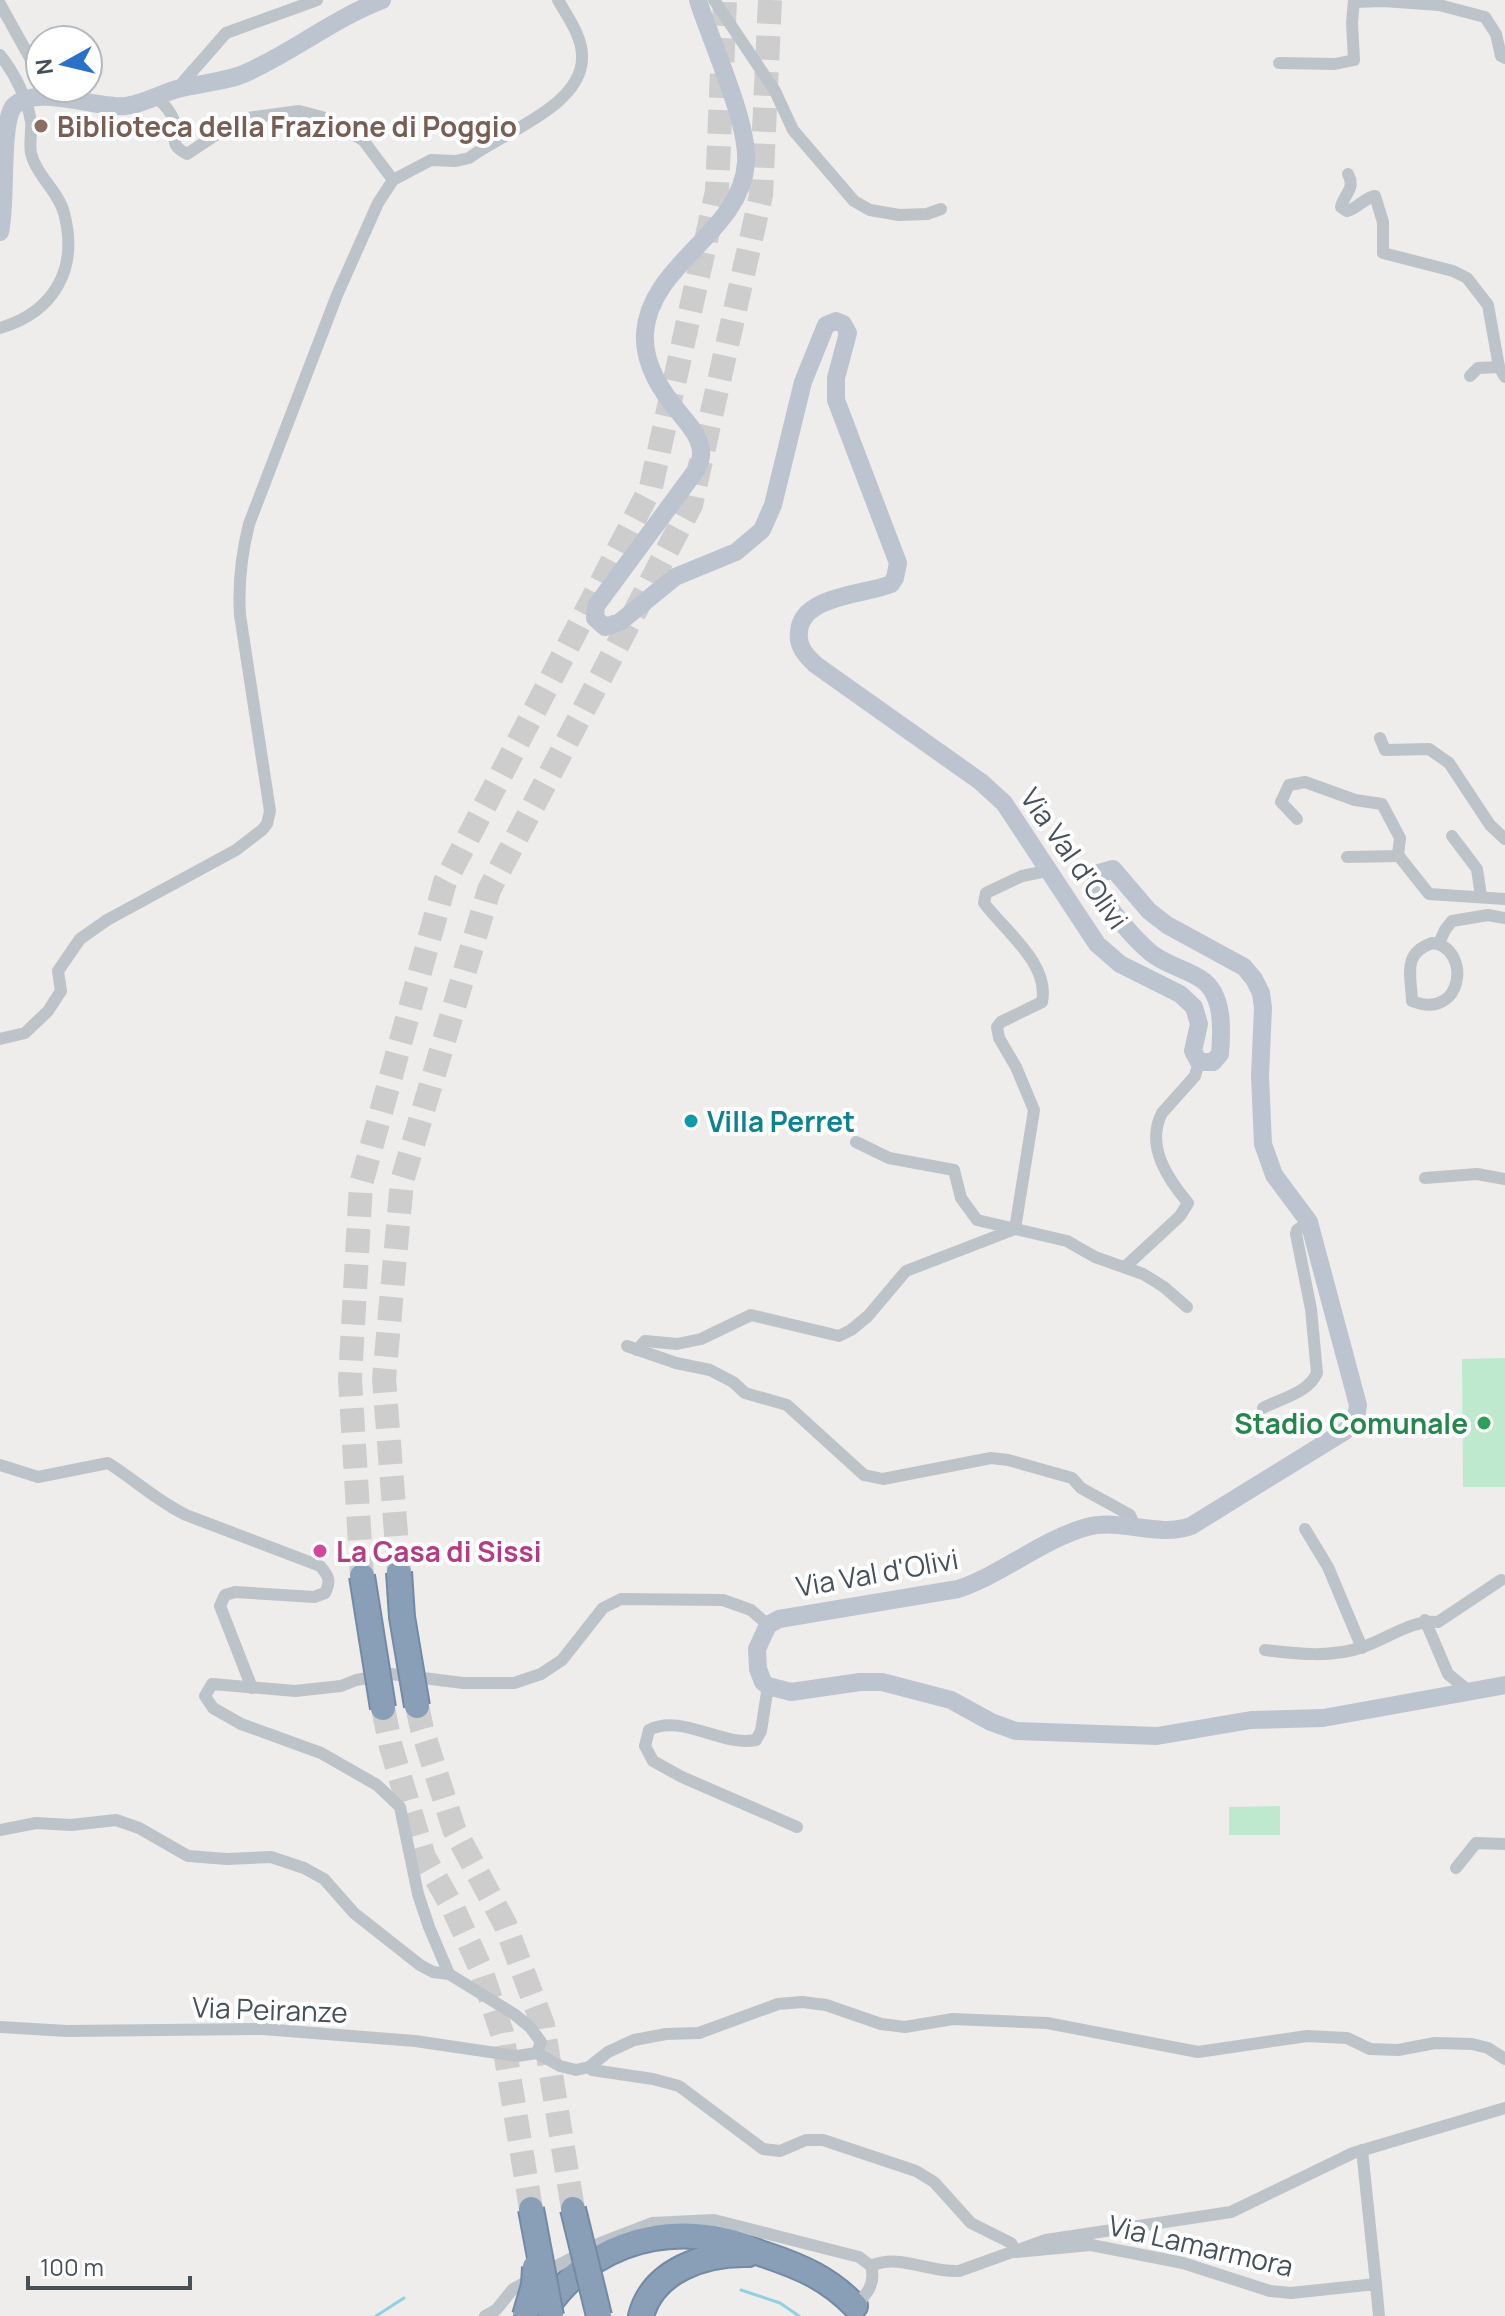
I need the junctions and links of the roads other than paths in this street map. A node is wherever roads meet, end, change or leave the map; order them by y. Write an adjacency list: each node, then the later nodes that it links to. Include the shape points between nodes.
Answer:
1 (317, 0): 12 (street, via 226,33)
2 (382, 0): 12 (street, via 245,74)
3 (558, 0): 19 (street, via 583,56 569,92 469,158 431,160)
4 (698, 0): 33 (street, Via Val d'Olivi, via 742,131 744,177 731,204 657,295 647,317 645,342 655,378 697,437 700,461 596,606 595,618 605,627 620,622 675,577 736,552 762,530 810,362 826,325 840,322 848,333 836,400 898,569 891,584 814,607 800,624 802,649 816,665 995,793)
5 (714, 0): 21 (street, via 775,91 793,130 854,201 899,215)
6 (1354, 1): 10 (street, via 1439,5 1485,17); 11 (street, via 1354,60)
7 (0, 4): 8 (street)
8 (24, 47)
9 (0, 55): 13 (street)
10 (1505, 58)
11 (1279, 63)
12 (176, 90): 14 (street)
13 (24, 97)
14 (156, 97): 17 (street, via 126,106); 19 (street, via 175,124 178,149 187,154 240,119 299,111 322,117 363,140)
15 (24, 100): 23 (street, via 8,115 4,134)
16 (26, 104): 24 (street, via 31,154 64,211 66,270 39,311)
17 (94, 104)
18 (1348, 174): 22 (street, via 1352,183 1343,210 1375,196)
19 (393, 180): 38 (street, via 337,295 241,555 240,615 270,811 267,824 236,850 80,939 58,971 61,991 48,1011 25,1033)
20 (1388, 205): 22 (street)
21 (941, 209)
22 (1383, 222): 25 (street, via 1385,255 1467,278 1488,305)
23 (0, 232)
24 (0, 328)
25 (1502, 372): 26 (street, via 1478,368)
26 (1470, 376)
27 (1380, 738): 30 (street, via 1385,750 1429,749 1449,763)
28 (1297, 819): 31 (street, via 1281,802 1289,785 1305,782 1382,804 1400,838)
29 (1452, 836): 34 (street, via 1477,869)
30 (1505, 839)
31 (1399, 856): 32 (street); 34 (street, via 1429,894)
32 (1347, 857)
33 (1047, 871): 39 (street, Via Val d'Olivi, via 1111,957 1194,1007 1199,1024 1193,1051); 44 (street, via 986,893 984,903 1027,953 1044,991 1042,1002 997,1027 1034,1110)
34 (1481, 896): 35 (street)
35 (1505, 899)
36 (1505, 918): 37 (street, via 1452,921)
37 (1439, 943): 37 (street, via 1451,955 1459,979 1449,999 1419,1004 1412,1001 1410,958 1417,948)
38 (0, 1039)
39 (1199, 1062): 43 (street, Via Val d'Olivi, via 1213,1062 1220,1054 1216,998 1200,978 1151,953 1121,922 1095,884 1105,869 1117,872 1167,925 1244,967 1254,979 1263,1008 1263,1144 1274,1175); 45 (street, via 1195,1076 1158,1120 1156,1141 1164,1171 1188,1203)
40 (856, 1142): 44 (street, via 889,1158 954,1170 961,1198 977,1220)
41 (1425, 1178): 42 (street, via 1477,1174)
42 (1505, 1179)
43 (1309, 1222): 47 (street, via 1296,1234 1317,1373 1300,1391); 49 (street, Via Val d'Olivi, via 1356,1396 1356,1419 1345,1431 1191,1526)
44 (1015, 1229): 45 (street, via 1067,1241); 49 (street, via 906,1271 868,1316 839,1336 751,1315 701,1339 677,1344 645,1341 632,1348 710,1370 745,1393 787,1405 864,1475 883,1479 991,1458 1008,1460 1072,1478 1130,1515)
45 (1126, 1266): 46 (street)
46 (1187, 1307)
47 (1263, 1408)
48 (0, 1465): 60 (street, via 38,1477 108,1463 165,1505 320,1566 329,1585 314,1597 225,1595 220,1606)
49 (1135, 1527): 55 (street, Via Val d'Olivi, via 1082,1528 958,1589 788,1617)
50 (1305, 1529): 56 (street, via 1328,1567)
51 (399, 1572): 62 (highway, bridge)
52 (362, 1576): 63 (highway, bridge)
53 (1501, 1580): 54 (street, via 1438,1622)
54 (1425, 1620): 56 (street); 61 (street, via 1448,1674)
55 (768, 1625): 59 (street, Via Val d'Olivi, via 756,1659); 60 (street, via 751,1610 723,1600 621,1599 603,1608 562,1660 514,1683 391,1674 319,1690)
56 (1362, 1648): 57 (street, via 1297,1654)
57 (1265, 1650)
58 (1505, 1685): 61 (street)
59 (768, 1686): 61 (street, via 791,1692 882,1682 951,1700 1016,1731 1157,1736 1251,1720 1323,1718); 64 (street, Via Val d'Olivi, via 756,1740 664,1725 649,1730 645,1746 653,1761 682,1777)
60 (252, 1688): 68 (street, via 212,1684 205,1696 213,1708 241,1724 321,1753 377,1785 400,1807 418,1894)
61 (1465, 1693)
62 (417, 1706)
63 (383, 1708)
64 (797, 1827)
65 (0, 1830): 68 (street, via 116,1820 188,1856 271,1857 324,1879 354,1913 420,1965)
66 (1505, 1844): 67 (street, via 1476,1843)
67 (1456, 1868)
68 (449, 1974): 70 (street, via 530,2027 541,2042)
69 (0, 2027): 70 (street, Via Peiranze, via 263,2029 415,2041 517,2056)
70 (537, 2053): 72 (street, via 568,2069)
71 (1505, 2059): 72 (street, via 1472,2044 1370,2049 1347,2038 1307,2036 1198,2052 1035,2022 953,2019 905,2027 881,2024 802,2002 778,2004 699,2033 634,2040)
72 (589, 2067): 75 (street, via 679,2086 763,2149 780,2151 806,2140 823,2140 916,2171 934,2182 971,2223 1011,2243)
73 (1505, 2108): 74 (street, Via Lamarmora)
74 (1362, 2150): 75 (street, Via Lamarmora, via 1231,2212 1046,2240); 78 (street)
75 (1016, 2252): 77 (street, Via Lamarmora, via 947,2272 892,2261); 78 (street, Via Lamarmora, via 1091,2245 1291,2293)
76 (766, 2255): 79 (highway, via 829,2282); 82 (highway, via 702,2237 637,2241 571,2277); 86 (highway, via 690,2263 660,2284)
77 (871, 2266): 79 (street, via 872,2286); 80 (street, Via Lamarmora, via 859,2257 714,2220 652,2223 600,2243 513,2289)
78 (1376, 2284): 87 (street)
79 (855, 2306)
80 (485, 2316)
81 (525, 2316): 83 (highway, bridge, via 535,2270 528,2209)
82 (541, 2316)
83 (551, 2316)
84 (587, 2316): 85 (highway, bridge, via 573,2209)
85 (599, 2316)
86 (641, 2316)
87 (1379, 2316)

